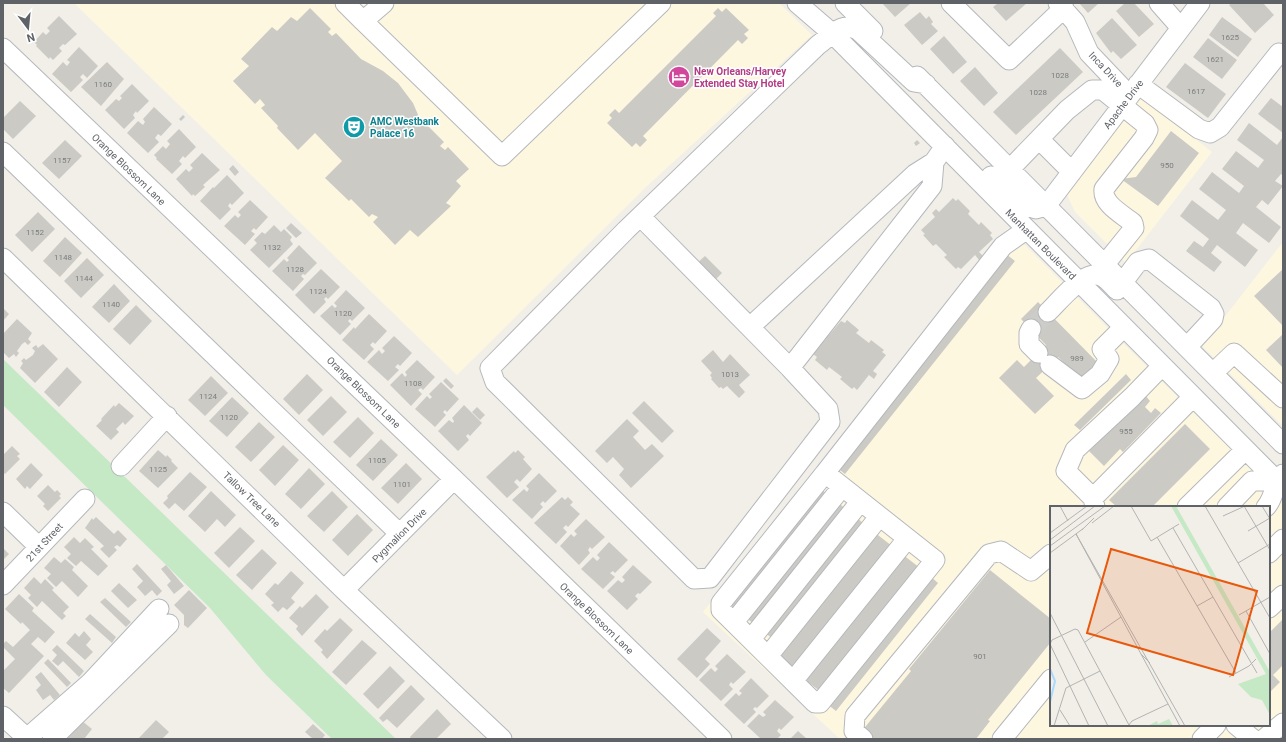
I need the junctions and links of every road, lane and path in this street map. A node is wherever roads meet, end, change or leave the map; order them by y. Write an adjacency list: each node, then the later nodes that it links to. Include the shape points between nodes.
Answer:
1 (345, 3): 10 (street)
2 (384, 3): 10 (street)
3 (660, 3): 10 (street, via 502,156)
4 (797, 3): 12 (street, Manhattan Boulevard)
5 (845, 3): 15 (street)
6 (951, 3): 9 (street, via 1009,60)
7 (1159, 3): 11 (street)
8 (1200, 3): 11 (street, Apache Drive)
9 (1061, 6): 16 (street, Inca Drive, via 1075,22 1089,53)
10 (363, 21)
11 (1181, 28): 16 (street, Apache Drive)
12 (833, 34): 15 (street, via 841,27 850,26 914,82); 18 (street, Manhattan Boulevard); 25 (street, via 818,45)
13 (3, 48): 47 (street, Orange Blossom Lane)
14 (1279, 53): 16 (street, via 1220,127 1210,133)
15 (926, 84): 21 (street)
16 (1130, 94): 17 (street, via 1092,90 1067,110); 22 (street, Apache Drive); 29 (street, via 1148,130 1104,189 1103,196 1106,202 1133,223 1134,228)
17 (1039, 139): 21 (street); 22 (street)
18 (948, 149): 20 (street); 24 (street, via 967,154 1023,205 1036,210); 27 (street, Manhattan Boulevard)
19 (3, 152): 58 (street)
20 (934, 162): 23 (street, via 915,174); 26 (street, via 932,186)
21 (1010, 169): 24 (street)
22 (1072, 172): 24 (street, Apache Drive)
23 (888, 200): 26 (street); 33 (street)
24 (1046, 206): 29 (street)
25 (641, 217): 33 (street); 38 (street, via 490,368 495,382 694,579 710,578 830,422 828,409)
26 (907, 218): 38 (street)
27 (1027, 229): 30 (street, Manhattan Boulevard); 46 (street, via 1002,246)
28 (3, 258): 42 (street, Tallow Tree Lane)
29 (1104, 264): 31 (street)
30 (1078, 281): 32 (street); 34 (street, Manhattan Boulevard); 36 (street, via 1092,276 1103,277 1154,326)
31 (1123, 282): 36 (street); 36 (street, via 1138,262 1149,259 1211,308 1213,319)
32 (1048, 312)
33 (750, 327): 38 (street)
34 (1124, 328): 35 (street, via 1102,349 1109,359 1100,374 1082,389 1029,344); 37 (street, Manhattan Boulevard)
35 (1031, 329)
36 (1182, 342): 39 (street)
37 (1162, 366): 40 (street, Manhattan Boulevard); 52 (street, via 1074,450 1066,470)
38 (790, 368)
39 (1213, 373): 41 (street, via 1234,353); 43 (street)
40 (1193, 397): 44 (street, Manhattan Boulevard); 52 (street)
41 (1283, 398)
42 (167, 416): 45 (street); 65 (street, Tallow Tree Lane)
43 (1283, 444)
44 (1245, 450): 48 (street, Manhattan Boulevard); 53 (street)
45 (121, 466)
46 (825, 473): 49 (street); 68 (street, via 721,603 721,610)
47 (454, 479): 58 (street, Pygmalion Drive); 80 (street, Orange Blossom Lane)
48 (1281, 480): 54 (street, via 1252,481); 55 (street)
49 (842, 487): 51 (street); 68 (street)
50 (85, 499): 61 (street, 21st Street)
51 (860, 502): 57 (street); 69 (street)
52 (1094, 503)
53 (1188, 506)
54 (1228, 506)
55 (1267, 506)
56 (3, 512): 61 (street)
57 (879, 517): 59 (street); 70 (street)
58 (400, 534): 65 (street, Pygmalion Drive)
59 (907, 539): 72 (street); 72 (street, via 935,560 820,703 815,703)
60 (1283, 540): 62 (street)
61 (39, 547): 64 (street, 21st Street)
62 (1270, 552)
63 (1050, 555): 81 (street, via 1031,571 1001,551 989,554 855,716 854,731)
64 (3, 585)
65 (344, 590): 79 (street, Tallow Tree Lane)
66 (1283, 595): 67 (street)
67 (1270, 607)
68 (734, 622): 69 (street)
69 (751, 640): 70 (street)
70 (768, 656): 72 (street)
71 (1050, 680): 82 (street)
72 (793, 681)
73 (3, 716): 77 (street)
74 (1283, 723): 85 (street)
75 (1215, 726): 83 (street)
76 (1237, 726): 84 (street)
77 (27, 738): 78 (street, via 164,616)
78 (52, 739)
79 (502, 739)
80 (722, 739)
81 (863, 739)
82 (1002, 739)
83 (1202, 739)
84 (1253, 739)
85 (1264, 739)

